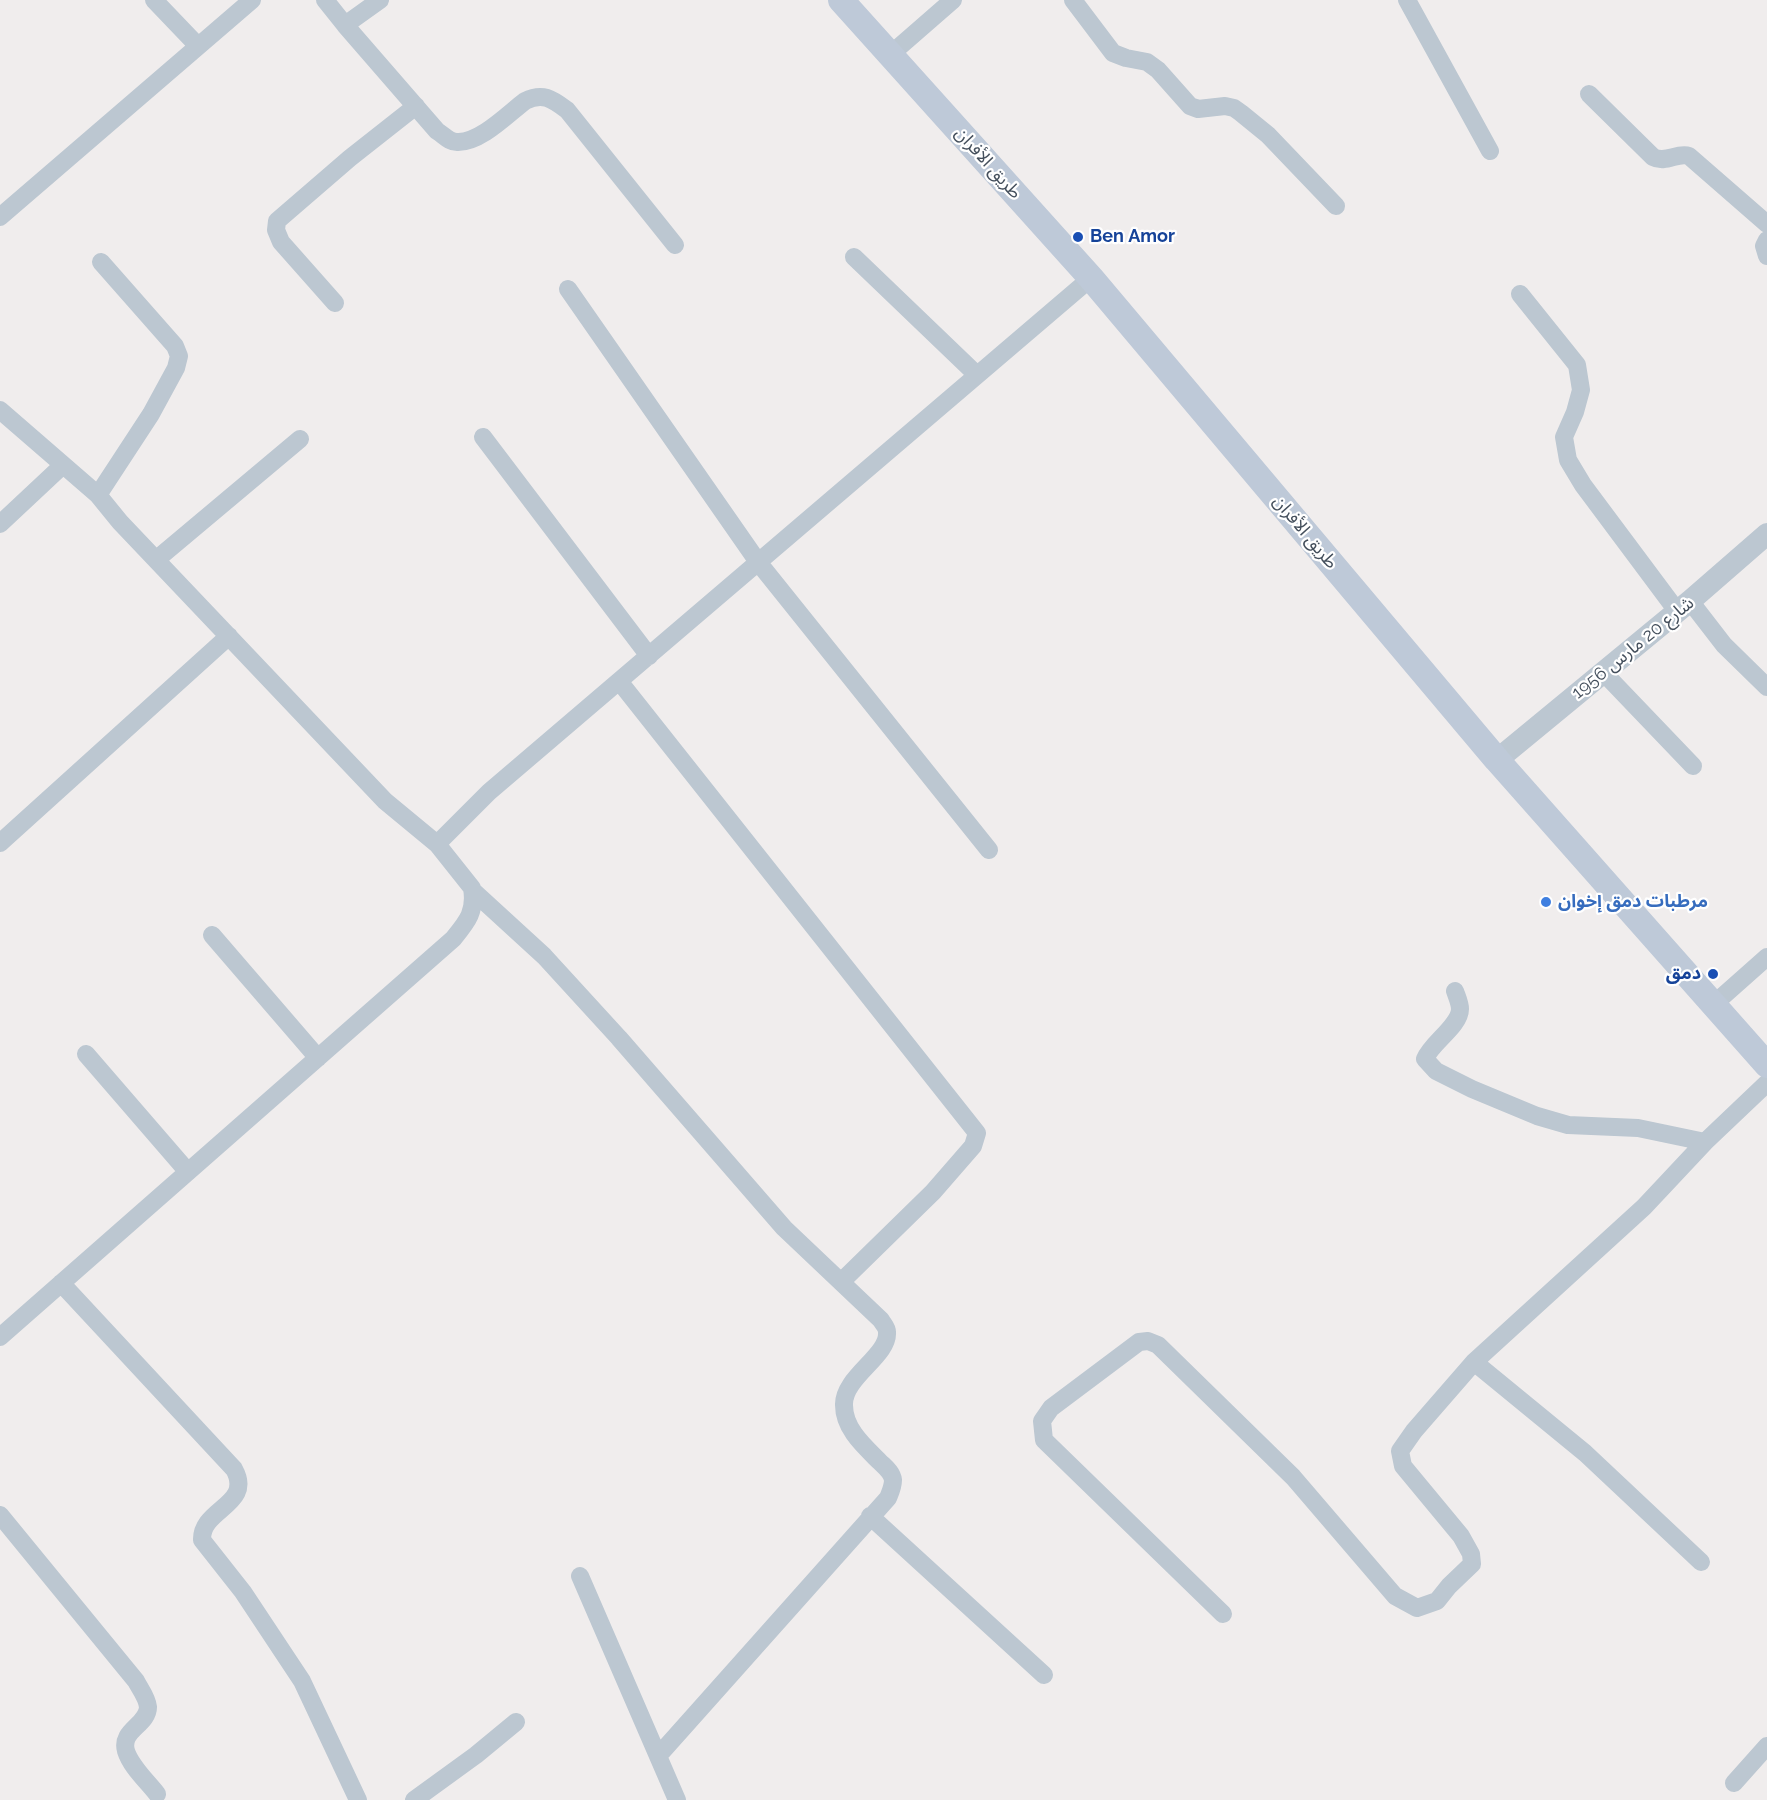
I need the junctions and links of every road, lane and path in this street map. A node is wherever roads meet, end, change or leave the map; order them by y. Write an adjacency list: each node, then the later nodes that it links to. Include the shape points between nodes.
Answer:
1 (154, 0): 10 (street)
2 (252, 0): 10 (street)
3 (325, 0): 9 (street)
4 (380, 0): 9 (street)
5 (841, 0): 11 (main road, طريق الأفران)
6 (953, 0): 11 (street)
7 (1073, 0): 15 (street, via 1113,53 1148,62 1190,106 1234,108 1269,135)
8 (1407, 0): 14 (street)
9 (345, 26): 13 (street)
10 (198, 46): 16 (street)
11 (891, 54): 23 (main road, طريق الأفران)
12 (1589, 94): 17 (street, via 1653,157 1667,160 1689,156)
13 (416, 106): 19 (street, via 437,130 458,142 486,131 531,98 551,98 567,110); 26 (street, via 277,221 281,242)
14 (1490, 152)
15 (1336, 206)
16 (0, 217)
17 (1767, 224)
18 (1767, 240): 21 (street)
19 (675, 245)
20 (854, 256): 27 (street)
21 (1767, 256)
22 (101, 262): 32 (street, via 175,346 179,356 151,414)
23 (1091, 278): 27 (street); 43 (main road, طريق الأفران)
24 (568, 289): 36 (street)
25 (1520, 294): 37 (street, via 1577,365 1581,390 1564,437 1568,460 1584,485)
26 (335, 303)
27 (977, 375): 36 (street)
28 (0, 410): 31 (street)
29 (483, 437): 39 (street)
30 (300, 439): 35 (street)
31 (63, 465): 32 (street); 33 (street)
32 (98, 495): 35 (street)
33 (0, 524)
34 (1767, 534): 37 (street, شارع 20 مارس 1956)
35 (157, 559): 38 (street)
36 (759, 562): 39 (street); 47 (street)
37 (1684, 606): 40 (street, شارع 20 مارس 1956); 42 (street)
38 (229, 636): 45 (street); 46 (street, via 385,801)
39 (649, 656): 41 (street)
40 (1603, 672): 43 (street, شارع 20 مارس 1956); 44 (street)
41 (619, 681): 46 (street, via 489,792); 59 (street, via 976,1132 973,1146 933,1192)
42 (1767, 687)
43 (1497, 760): 52 (main road, طريق الأفران)
44 (1693, 766)
45 (0, 843)
46 (437, 844): 48 (street)
47 (989, 850)
48 (473, 891): 54 (street, via 469,920 453,939); 59 (street, via 544,956 784,1228)
49 (212, 935): 54 (street)
50 (1767, 957): 52 (street)
51 (1455, 991): 57 (street, via 1459,1017 1425,1059 1436,1071 1537,1116 1568,1125 1638,1128)
52 (1714, 1004): 55 (main road, طريق الأفران)
53 (86, 1054): 58 (street)
54 (318, 1058): 58 (street)
55 (1767, 1065)
56 (1767, 1083): 57 (street)
57 (1705, 1142): 62 (street, via 1644,1207)
58 (188, 1172): 60 (street)
59 (841, 1282): 64 (street, via 880,1320 888,1335 849,1386 843,1402 856,1438 889,1471 892,1481 888,1498)
60 (61, 1283): 61 (street); 74 (street, via 240,1478 238,1490 208,1521 202,1539 243,1592 302,1681)
61 (0, 1337)
62 (1474, 1362): 65 (street, via 1585,1453); 67 (street, via 1400,1451 1403,1466 1461,1536 1471,1554 1472,1564 1437,1601 1417,1608 1395,1596 1293,1477 1158,1344 1139,1342 1051,1408 1042,1421 1044,1440)
63 (0, 1515): 73 (street, via 136,1681 148,1710 130,1731 126,1752)
64 (870, 1516): 68 (street); 71 (street)
65 (1701, 1562)
66 (580, 1576): 71 (street)
67 (1223, 1614)
68 (1044, 1675)
69 (516, 1722): 75 (street)
70 (1767, 1746): 72 (street)
71 (658, 1756): 76 (street)
72 (1734, 1783)
73 (157, 1794)
74 (358, 1800)
75 (414, 1800)
76 (677, 1800)

